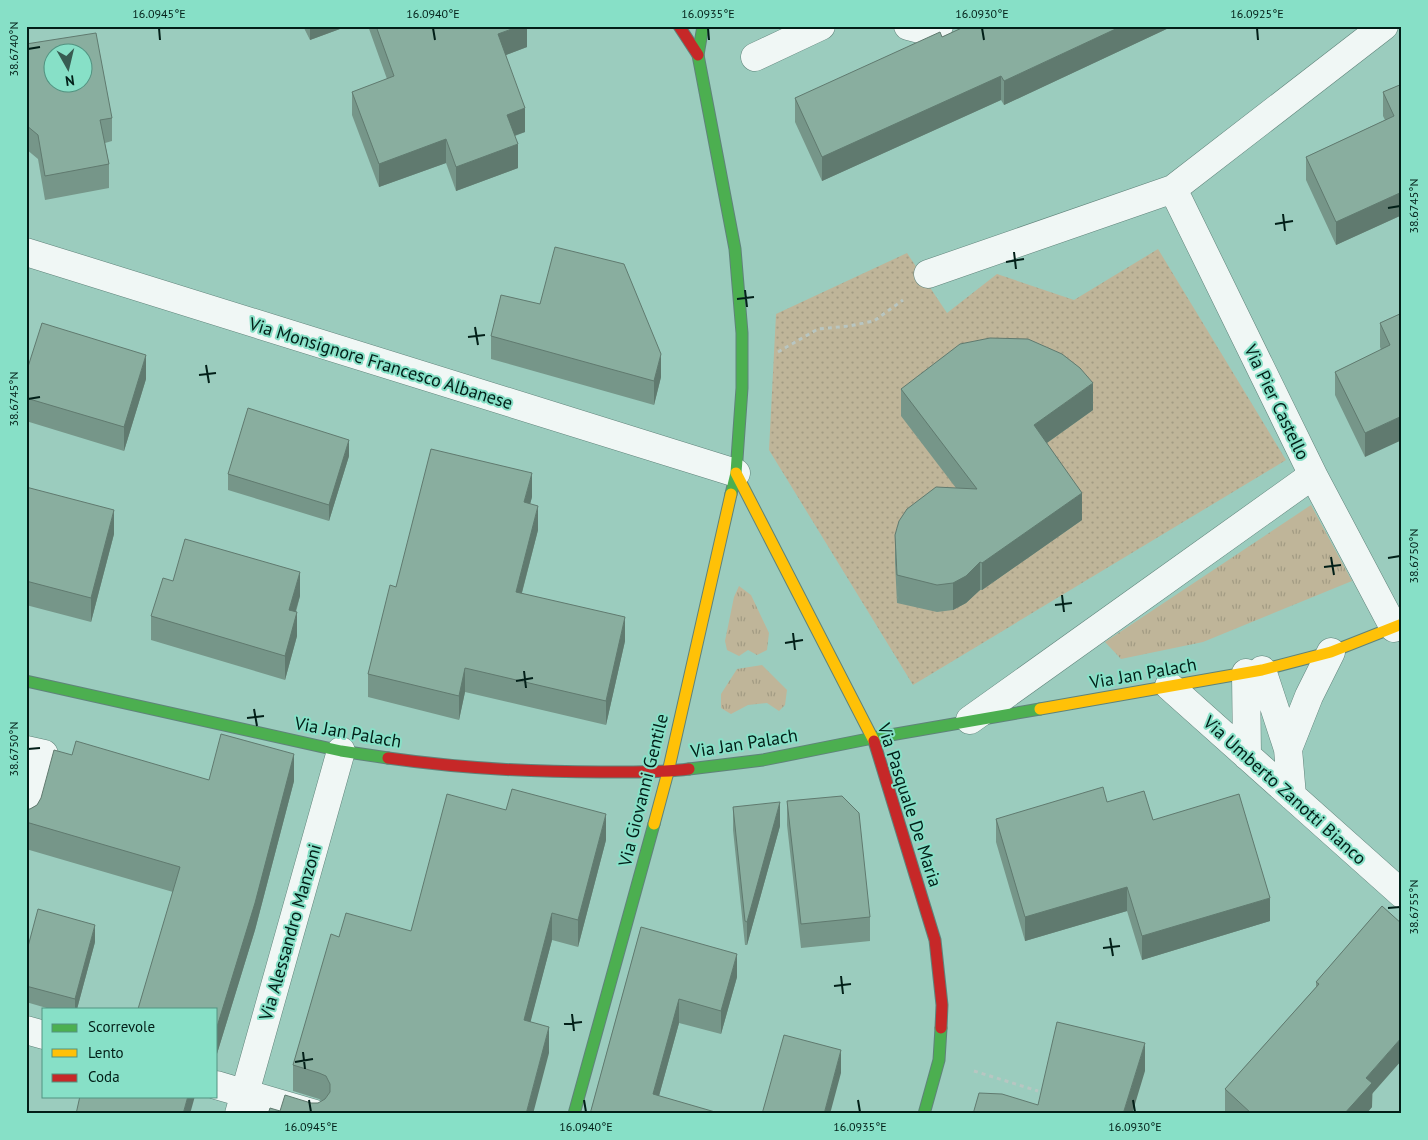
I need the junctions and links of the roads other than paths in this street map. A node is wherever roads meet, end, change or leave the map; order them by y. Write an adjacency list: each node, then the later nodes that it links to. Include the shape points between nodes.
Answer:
1 (679, 26): 7 (main road)
2 (703, 26): 7 (main road)
3 (821, 26): 8 (street)
4 (908, 26): 5 (street, via 927,31)
5 (939, 26)
6 (1384, 26): 9 (street)
7 (698, 55): 12 (main road, Via Giovanni Gentile, via 735,249 742,333)
8 (755, 58)
9 (1173, 189): 11 (street); 13 (street, Via Pier Castello)
10 (26, 252): 12 (street, Via Monsignore Francesco Albanese)
11 (928, 274)
12 (736, 473): 20 (main road, Via Pasquale De Maria); 25 (main road, Via Giovanni Gentile)
13 (1313, 476): 14 (street); 19 (street, Via Pier Castello)
14 (1398, 626): 15 (main road, Via Jan Palach)
15 (1331, 652): 16 (main road, Via Jan Palach); 21 (street)
16 (1254, 672): 18 (main road, Via Jan Palach); 21 (street); 24 (street)
17 (26, 681): 23 (main road, Via Jan Palach)
18 (1169, 686): 19 (main road, Via Jan Palach); 24 (street, Via Umberto Zanotti Bianco)
19 (970, 720): 20 (main road, Via Jan Palach)
20 (873, 738): 25 (main road, Via Jan Palach, via 763,760); 35 (main road, Via Pasquale De Maria, via 935,940 942,1005 939,1060)
21 (1288, 749): 26 (street)
22 (26, 750): 27 (street, via 44,754)
23 (341, 751): 25 (main road, Via Jan Palach, via 490,769); 32 (street, Via Alessandro Manzoni)
24 (1247, 756): 26 (street, Via Umberto Zanotti Bianco)
25 (668, 772): 34 (main road, Via Giovanni Gentile)
26 (1292, 796): 28 (street, Via Umberto Zanotti Bianco)
27 (26, 821)
28 (1402, 894)
29 (26, 1030): 30 (street)
30 (42, 1035)
31 (218, 1086): 32 (street)
32 (242, 1104): 33 (street)
33 (315, 1114)
34 (574, 1114)
35 (924, 1114)

